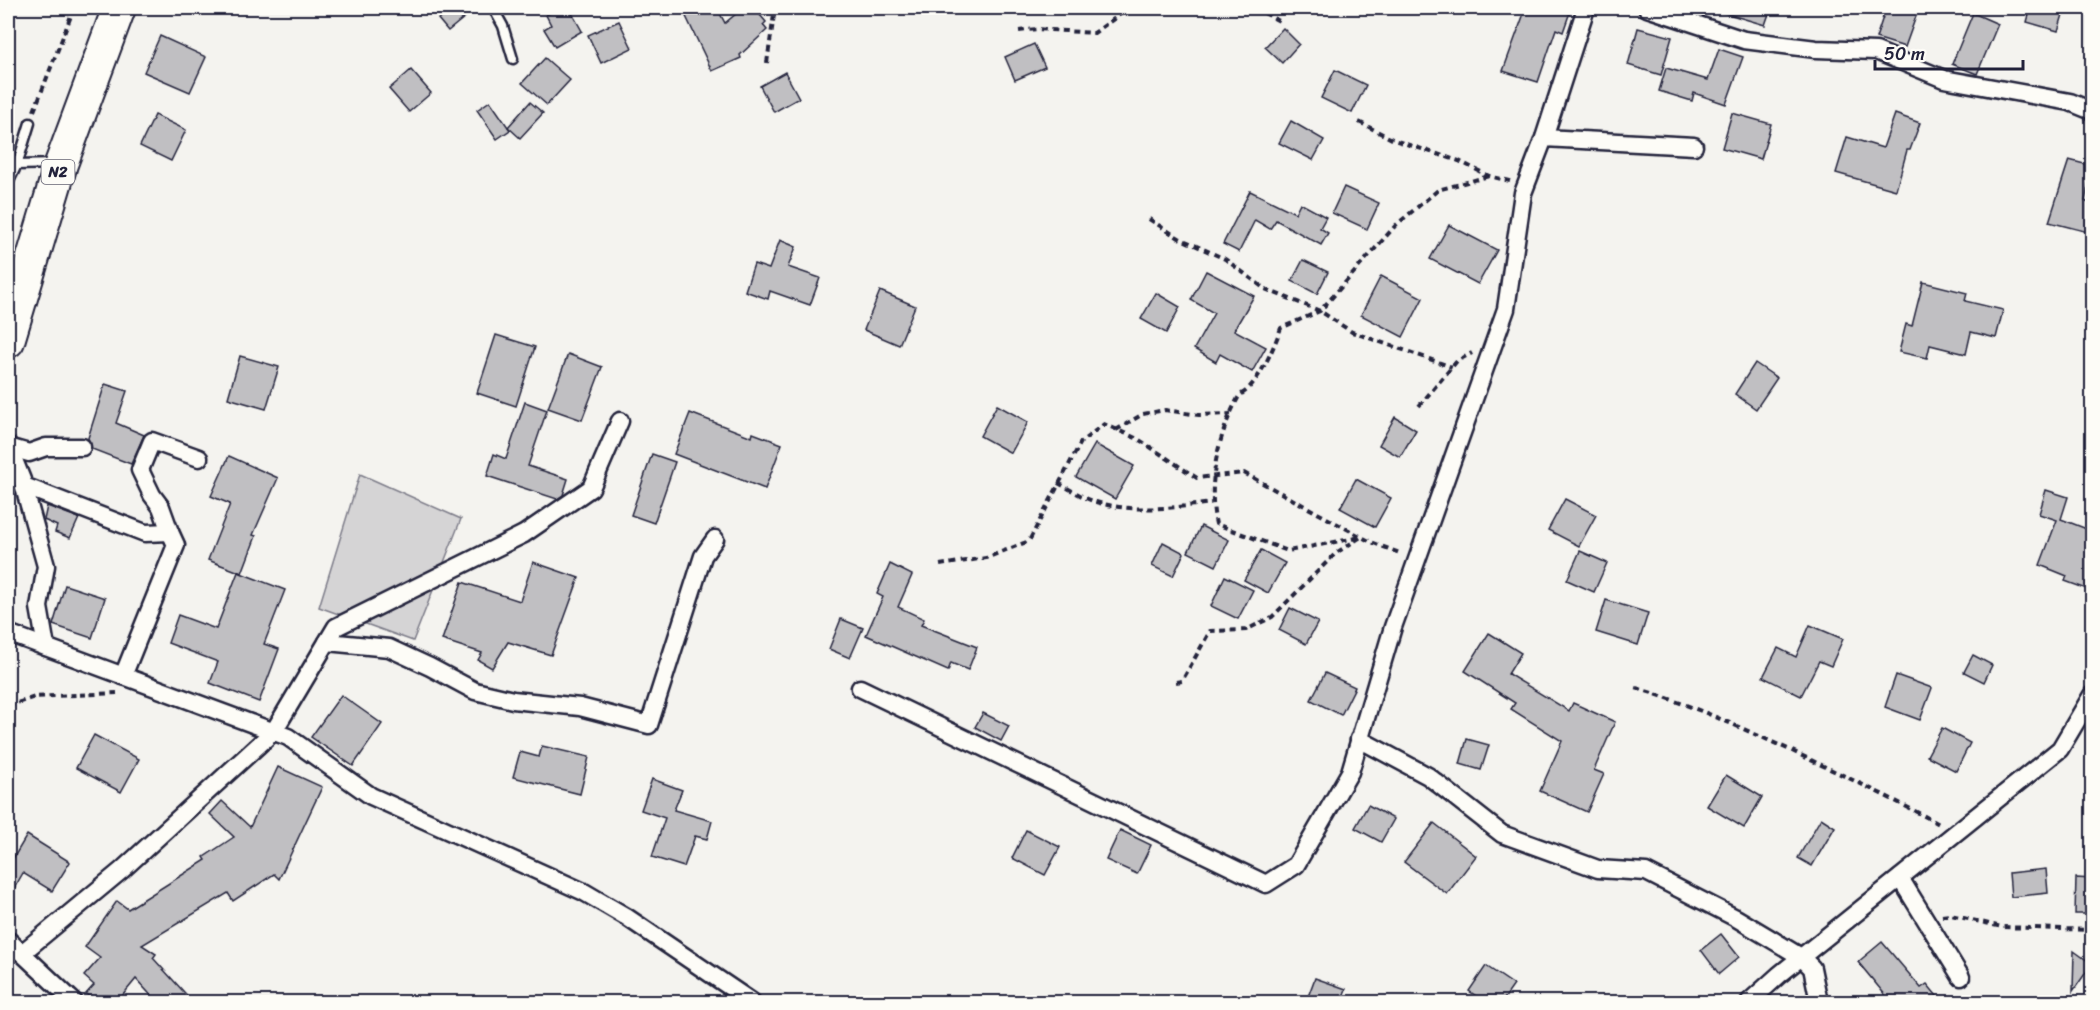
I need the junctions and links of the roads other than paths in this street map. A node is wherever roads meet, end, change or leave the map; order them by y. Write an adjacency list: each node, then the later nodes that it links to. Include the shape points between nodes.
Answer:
1 (119, 8): 10 (highway, N2)
2 (493, 8): 5 (lane)
3 (1586, 8): 8 (street)
4 (1647, 8): 6 (street, via 1744,40 1876,51 1944,79 2070,102)
5 (513, 59)
6 (2092, 111)
7 (30, 123): 11 (lane)
8 (1544, 138): 9 (street); 29 (street, via 1525,184 1506,309 1417,559)
9 (1694, 146)
10 (61, 164): 11 (lane); 13 (highway, N2)
11 (17, 165): 12 (lane)
12 (8, 183)
13 (11, 310): 14 (highway, N2)
14 (8, 341)
15 (620, 421): 23 (street, via 591,488 524,534 336,627)
16 (8, 446): 17 (street, via 29,453 46,447); 19 (street)
17 (82, 447)
18 (199, 458): 20 (street, via 152,441 140,470)
19 (24, 486): 20 (street, via 145,533); 24 (street, via 46,566 39,607)
20 (170, 532): 25 (street, via 176,545)
21 (715, 539): 23 (street, via 703,556 649,725 580,707 513,700 475,691 388,648)
22 (8, 633): 24 (street)
23 (327, 642): 28 (street)
24 (46, 648): 25 (street)
25 (123, 676): 28 (street)
26 (860, 688): 29 (street, via 1266,884 1296,865 1350,771)
27 (2092, 695): 30 (street, via 2060,749)
28 (274, 731): 32 (street, via 122,870); 36 (street, via 370,796 625,915)
29 (1359, 739): 33 (street, via 1428,776 1502,834 1598,869 1646,872)
30 (1900, 878): 33 (street); 34 (street)
31 (8, 939): 32 (street)
32 (22, 953): 35 (street)
33 (1801, 957): 37 (street); 38 (street, via 1812,968)
34 (1961, 977)
35 (74, 1002)
36 (752, 1002)
37 (1749, 1002)
38 (1819, 1002)

